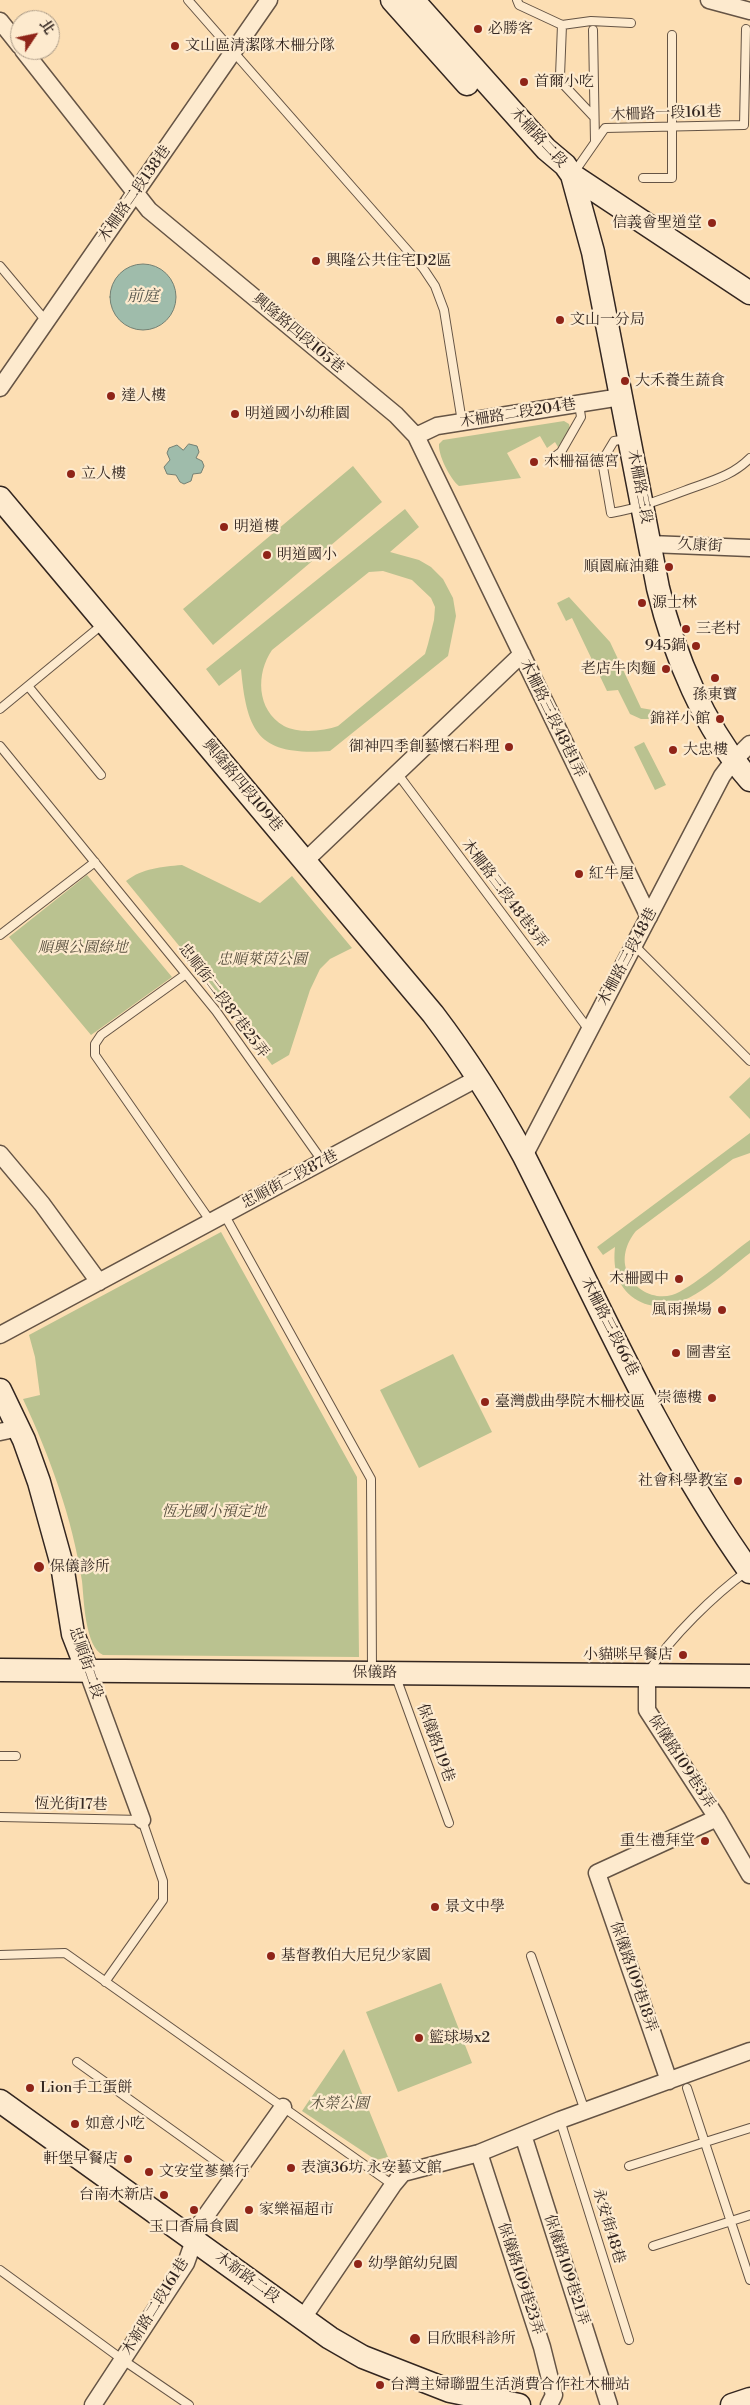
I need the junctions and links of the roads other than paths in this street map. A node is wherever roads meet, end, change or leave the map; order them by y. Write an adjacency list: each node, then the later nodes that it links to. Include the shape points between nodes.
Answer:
1 (188, 0): 15 (lane)
2 (269, 0): 15 (street, 木柵路二段138巷)
3 (392, 0): 22 (street, 木柵路二段, via 525,148 557,175)
4 (413, 0): 22 (street, 木柵路二段)
5 (517, 0): 10 (lane, via 519,5)
6 (709, 0): 7 (street)
7 (750, 11)
8 (0, 21): 13 (street)
9 (631, 23): 10 (lane, via 591,21)
10 (562, 25): 17 (lane, 木柵路一段161巷, via 562,83)
11 (746, 29): 18 (lane)
12 (593, 30): 17 (lane, 木柵路一段161巷)
13 (10, 34)
14 (672, 35): 19 (lane)
15 (233, 51): 24 (street, 木柵路二段138巷); 31 (lane, via 423,268 435,286 444,310)
16 (31, 60): 24 (street, 興隆路四段105巷)
17 (594, 118): 21 (lane, 木柵路一段161巷)
18 (744, 125): 19 (lane, 木柵路一段161巷); 20 (lane)
19 (672, 127): 21 (lane, 木柵路一段161巷, via 605,128); 23 (lane, via 672,178)
20 (750, 133)
21 (595, 142): 22 (lane, 木柵路一段161巷)
22 (572, 175): 26 (street); 29 (street, 木柵路三段, via 593,252)
23 (643, 178)
24 (135, 193): 27 (street, 木柵路二段138巷); 32 (street, 興隆路四段105巷, via 160,220 396,415)
25 (0, 266): 27 (lane)
26 (750, 293)
27 (46, 321): 28 (street, 木柵路二段138巷)
28 (0, 388)
29 (622, 397): 30 (street, 木柵路二段204巷); 33 (street, 木柵路三段)
30 (579, 404): 31 (street, 木柵路二段204巷); 35 (lane, via 581,417 560,452)
31 (462, 422): 32 (street, 木柵路二段204巷, via 437,426)
32 (416, 436): 41 (street, 興隆路四段105巷)
33 (629, 438): 37 (street, 木柵路三段); 37 (lane, via 614,441 602,461 611,513)
34 (750, 458): 37 (lane, via 721,478)
35 (550, 460)
36 (0, 498): 40 (street, 興隆路四段109巷)
37 (642, 507): 38 (street, 木柵路三段)
38 (650, 544): 39 (street, 久康街); 46 (street, 木柵路三段, via 661,599 684,669)
39 (750, 548)
40 (104, 622): 42 (lane); 50 (street, 興隆路四段109巷)
41 (522, 654): 47 (street, 木柵路三段48巷1弄); 52 (street, 木柵路三段48巷1弄)
42 (28, 686): 43 (lane); 48 (lane)
43 (0, 709)
44 (750, 744): 46 (street, 木柵路三段48巷)
45 (0, 746): 51 (lane, 忠順街二段87巷25弄)
46 (734, 760): 49 (street, 木柵路三段); 52 (street, 木柵路三段48巷, via 722,776)
47 (397, 773): 50 (street, 木柵路三段48巷1弄); 56 (lane, 木柵路三段48巷3弄)
48 (101, 775)
49 (750, 780)
50 (305, 861): 58 (street, 興隆路四段109巷, via 434,1014)
51 (95, 862): 53 (lane); 55 (lane, 忠順街二段87巷25弄)
52 (649, 917): 54 (street, 木柵路三段48巷)
53 (0, 935)
54 (634, 946): 56 (street, 木柵路三段48巷); 57 (lane)
55 (186, 974): 61 (lane, 忠順街二段87巷25弄); 62 (lane, via 101,1035 95,1044 95,1055 100,1066)
56 (590, 1030): 60 (street, 木柵路三段48巷)
57 (750, 1061)
58 (480, 1078): 60 (street, 木柵路三段66巷); 61 (street, 忠順街二段87巷)
59 (0, 1154): 63 (street, via 42,1204)
60 (524, 1156): 67 (street, 木柵路三段66巷, via 660,1426 702,1500)
61 (323, 1162): 62 (street, 忠順街二段87巷)
62 (218, 1218): 63 (street, 忠順街二段87巷); 70 (lane, via 372,1478)
63 (99, 1282): 64 (street, 忠順街二段87巷)
64 (0, 1335)
65 (0, 1390): 66 (street, 忠順街二段)
66 (10, 1430): 69 (street, 忠順街二段, via 51,1521 73,1634)
67 (750, 1570): 72 (lane, via 733,1582 663,1650)
68 (0, 1670): 69 (street, 保儀路)
69 (87, 1670): 70 (street, 保儀路); 78 (street, 忠順街二段)
70 (372, 1672): 71 (street, 保儀路)
71 (394, 1673): 72 (street, 保儀路); 79 (lane, 保儀路119巷)
72 (647, 1674): 73 (street, 保儀路); 77 (street, 保儀路109巷3弄, via 647,1710)
73 (750, 1676)
74 (0, 1756): 75 (lane)
75 (16, 1756)
76 (0, 1817): 78 (lane, 恆光街17巷)
77 (717, 1818): 80 (street, 保儀路109巷3弄); 86 (street, 保儀路109巷18弄, via 597,1873)
78 (142, 1820): 83 (lane, via 163,1881 163,1900)
79 (449, 1823)
80 (750, 1875)
81 (0, 1955): 83 (lane, via 65,1953)
82 (531, 1956): 90 (lane)
83 (105, 1982): 89 (lane)
84 (750, 2051): 86 (street)
85 (77, 2062): 97 (lane)
86 (670, 2081): 90 (street)
87 (687, 2088): 94 (lane)
88 (0, 2101): 101 (street, 木新路二段)
89 (283, 2107): 97 (street, 木新路二段161巷); 98 (lane)
90 (585, 2112): 91 (street)
91 (560, 2120): 93 (street); 106 (lane, 永安街48巷)
92 (750, 2128): 94 (lane)
93 (523, 2135): 95 (street); 113 (street, 保儀路109巷21弄)
94 (705, 2142): 96 (lane); 100 (lane)
95 (479, 2153): 98 (street, via 403,2173); 112 (street, 保儀路109巷23弄, via 542,2347 554,2395)
96 (630, 2166)
97 (235, 2175): 101 (street, 木新路二段161巷, via 200,2224)
98 (393, 2185): 105 (street)
99 (750, 2215): 100 (lane)
100 (730, 2221): 102 (lane); 104 (lane)
101 (195, 2241): 105 (street, 木新路二段); 107 (street, 木新路二段161巷, via 186,2263)
102 (653, 2246)
103 (0, 2270): 107 (lane)
104 (750, 2280)
105 (303, 2318): 111 (street, 木新路二段, via 363,2357 449,2395)
106 (629, 2340)
107 (123, 2360): 109 (street, 木新路二段161巷); 110 (lane)
108 (750, 2398): 114 (street)
109 (93, 2405)
110 (189, 2405)
111 (519, 2405)
112 (549, 2405)
113 (608, 2405)
114 (732, 2405)

